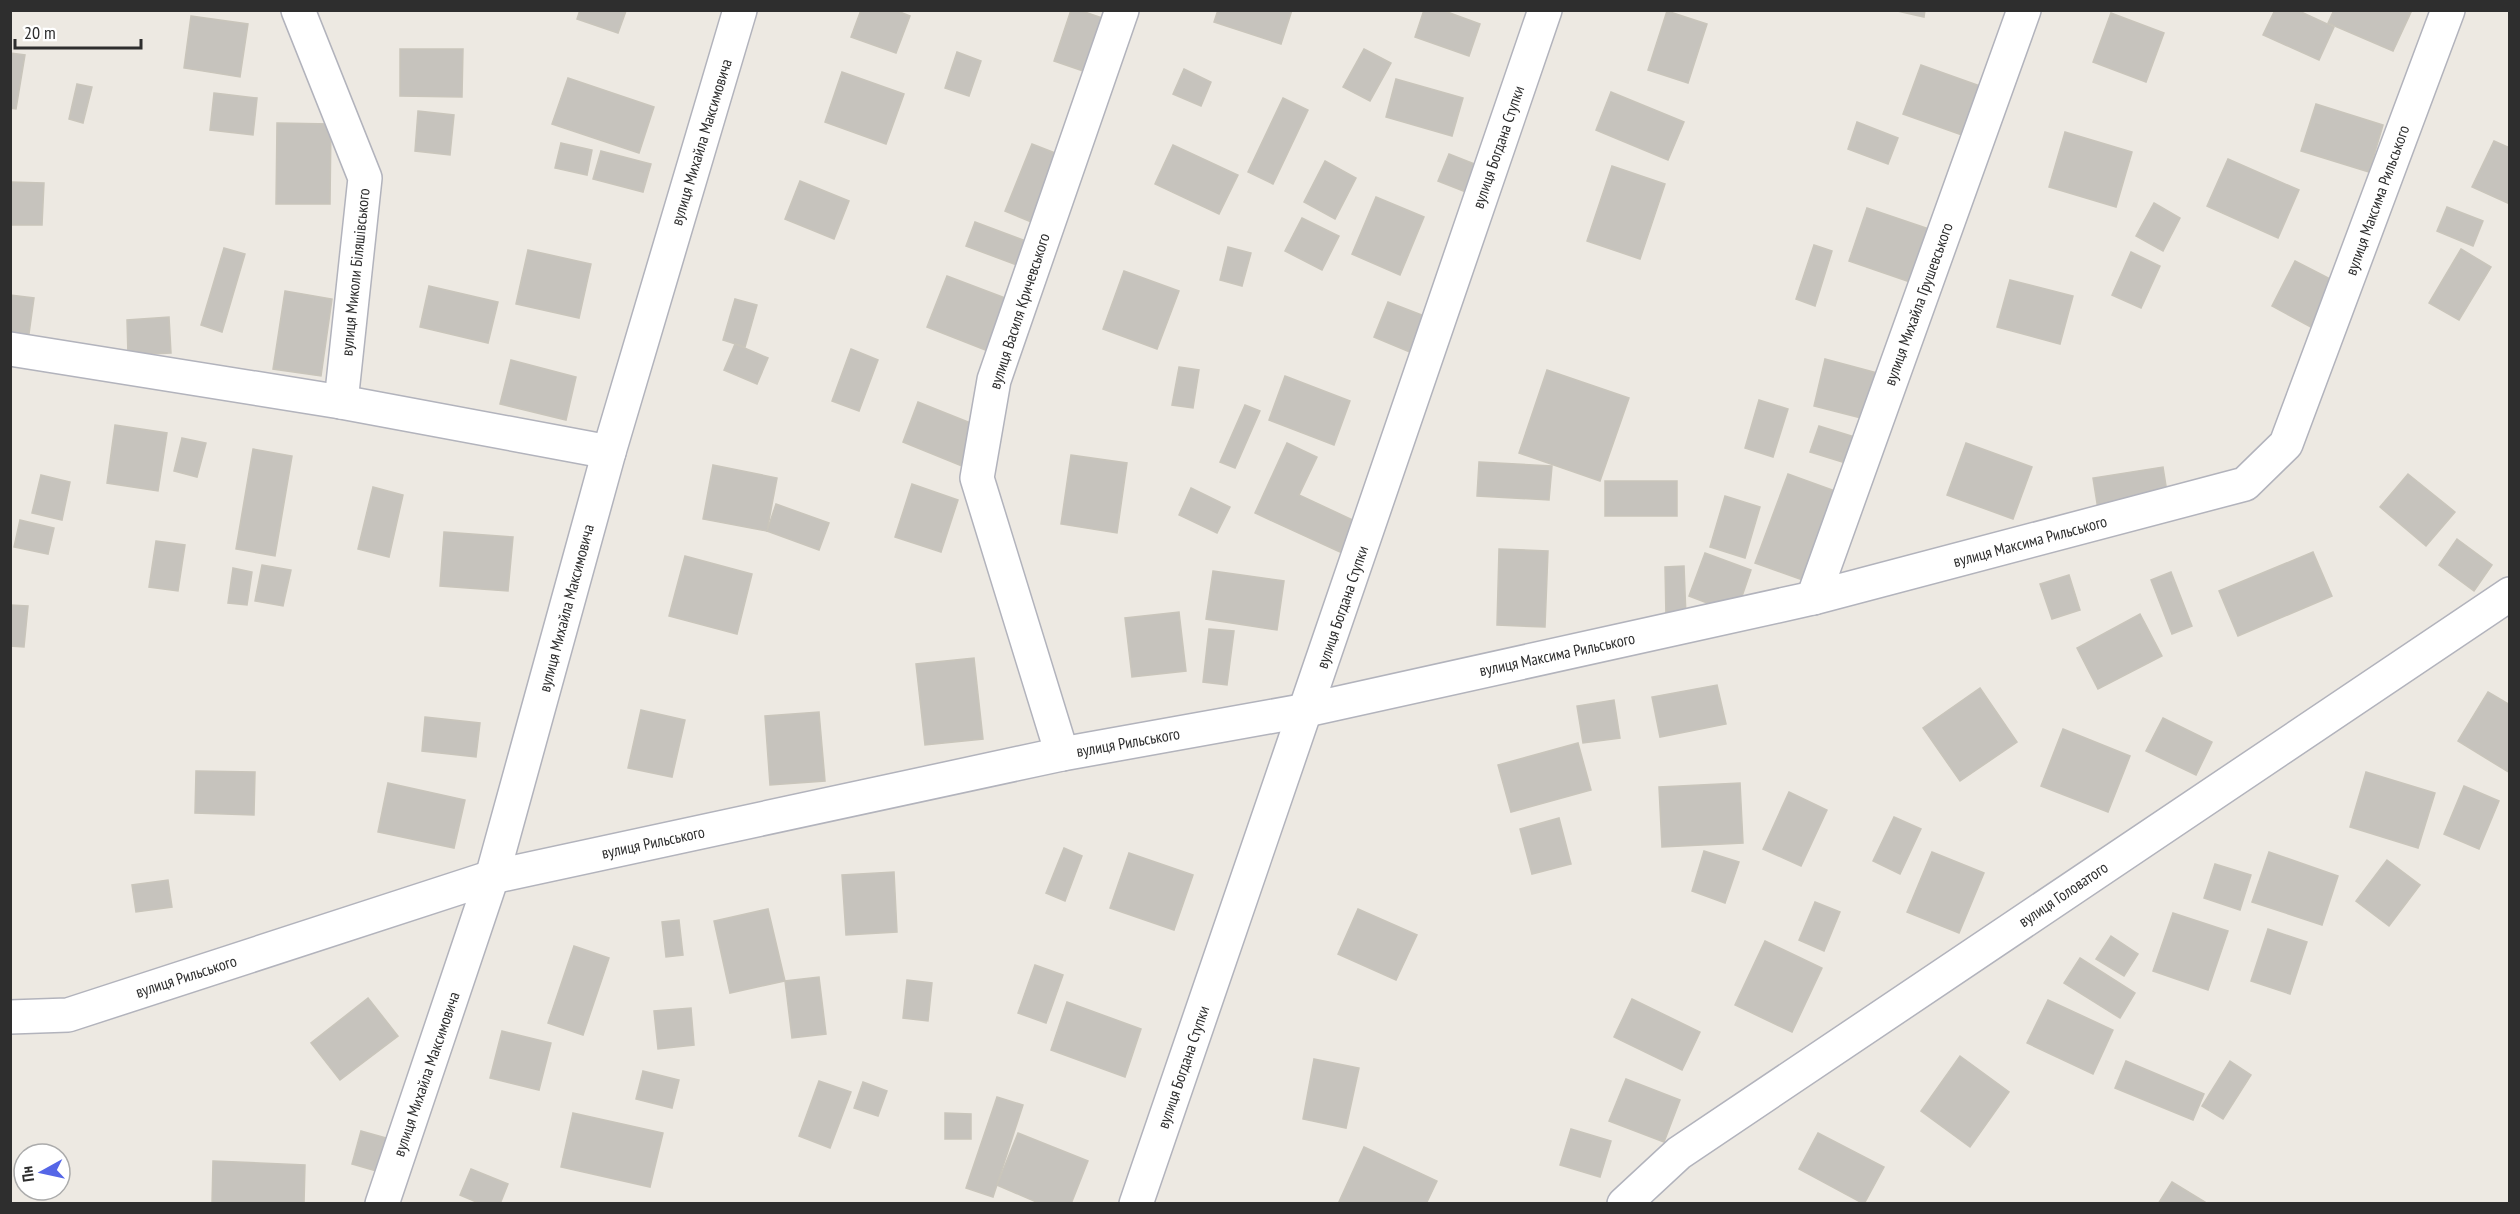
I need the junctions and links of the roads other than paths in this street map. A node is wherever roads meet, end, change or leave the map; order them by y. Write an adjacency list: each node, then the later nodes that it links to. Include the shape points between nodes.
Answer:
1 (298, 10): 8 (street, вулиця Миколи Біляшівського, via 365,178)
2 (740, 10): 9 (street, вулиця Михайла Максимовича)
3 (1122, 10): 13 (street, вулиця Василя Кричевського, via 994,380 978,478)
4 (1545, 10): 12 (street, вулиця Богдана Ступки)
5 (2024, 10): 11 (street, вулиця Михайла Грушевського)
6 (2448, 10): 11 (street, вулиця Максима Рильського, via 2286,444 2245,484)
7 (10, 349): 8 (street)
8 (341, 402): 9 (street)
9 (609, 452): 14 (street, вулиця Михайла Максимовича)
10 (2510, 594): 18 (street, вулиця Головатого, via 1679,1153)
11 (1813, 598): 12 (street, вулиця Максима Рильського)
12 (1307, 710): 13 (street, вулиця Рильського); 17 (street, вулиця Богдана Ступки)
13 (1062, 754): 14 (street, вулиця Рильського)
14 (492, 877): 15 (street, вулиця Рильського, via 68,1015); 16 (street, вулиця Михайла Максимовича)
15 (10, 1017)
16 (382, 1203)
17 (1136, 1203)
18 (1624, 1203)

